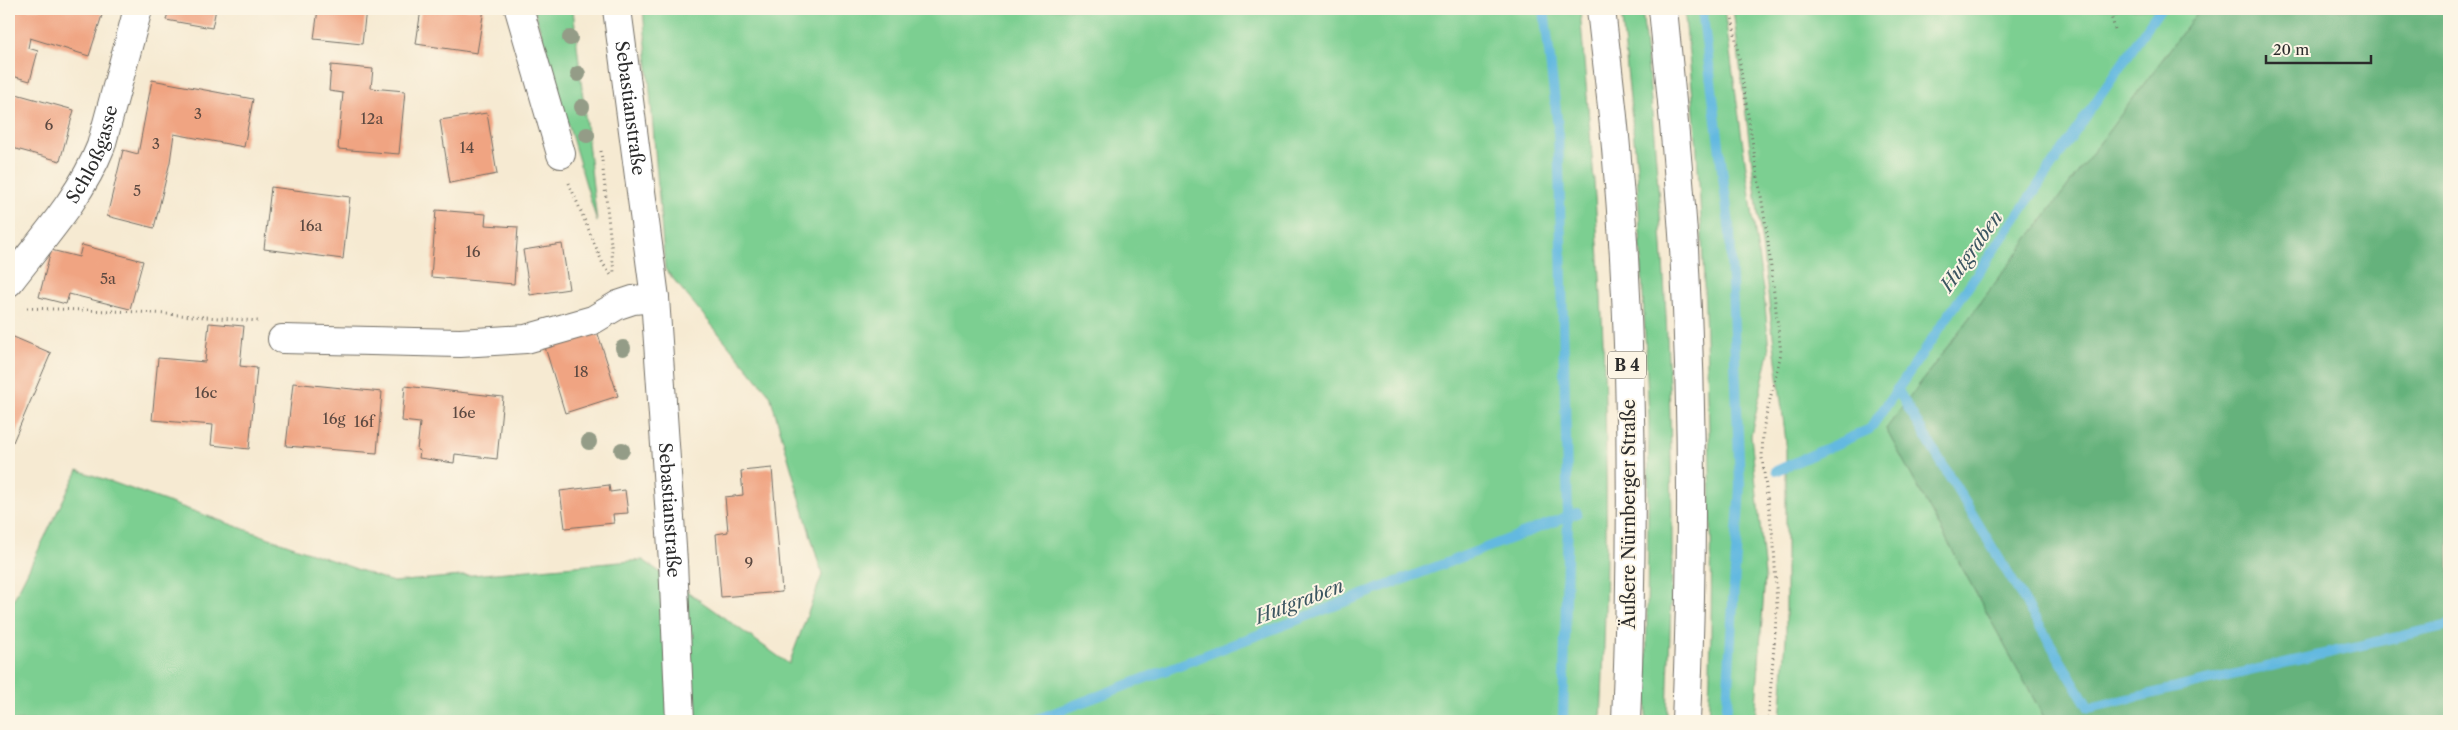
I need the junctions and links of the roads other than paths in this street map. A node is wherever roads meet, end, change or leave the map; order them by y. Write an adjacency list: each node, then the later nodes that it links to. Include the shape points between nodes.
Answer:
1 (138, 9): 7 (main road, Schloßgasse, via 93,167)
2 (519, 9): 6 (main road)
3 (617, 9): 8 (main road, Sebastianstraße)
4 (1601, 9): 11 (main road, Äußere Nürnberger Straße / B 4, via 1616,148 1624,269 1631,475)
5 (1663, 9): 12 (main road, via 1683,240 1688,367 1690,641)
6 (561, 154)
7 (9, 282)
8 (654, 298): 9 (main road, via 633,300 593,320 526,339 494,342); 10 (main road, Sebastianstraße, via 673,562)
9 (282, 339)
10 (680, 721)
11 (1626, 721)
12 (1686, 721)

